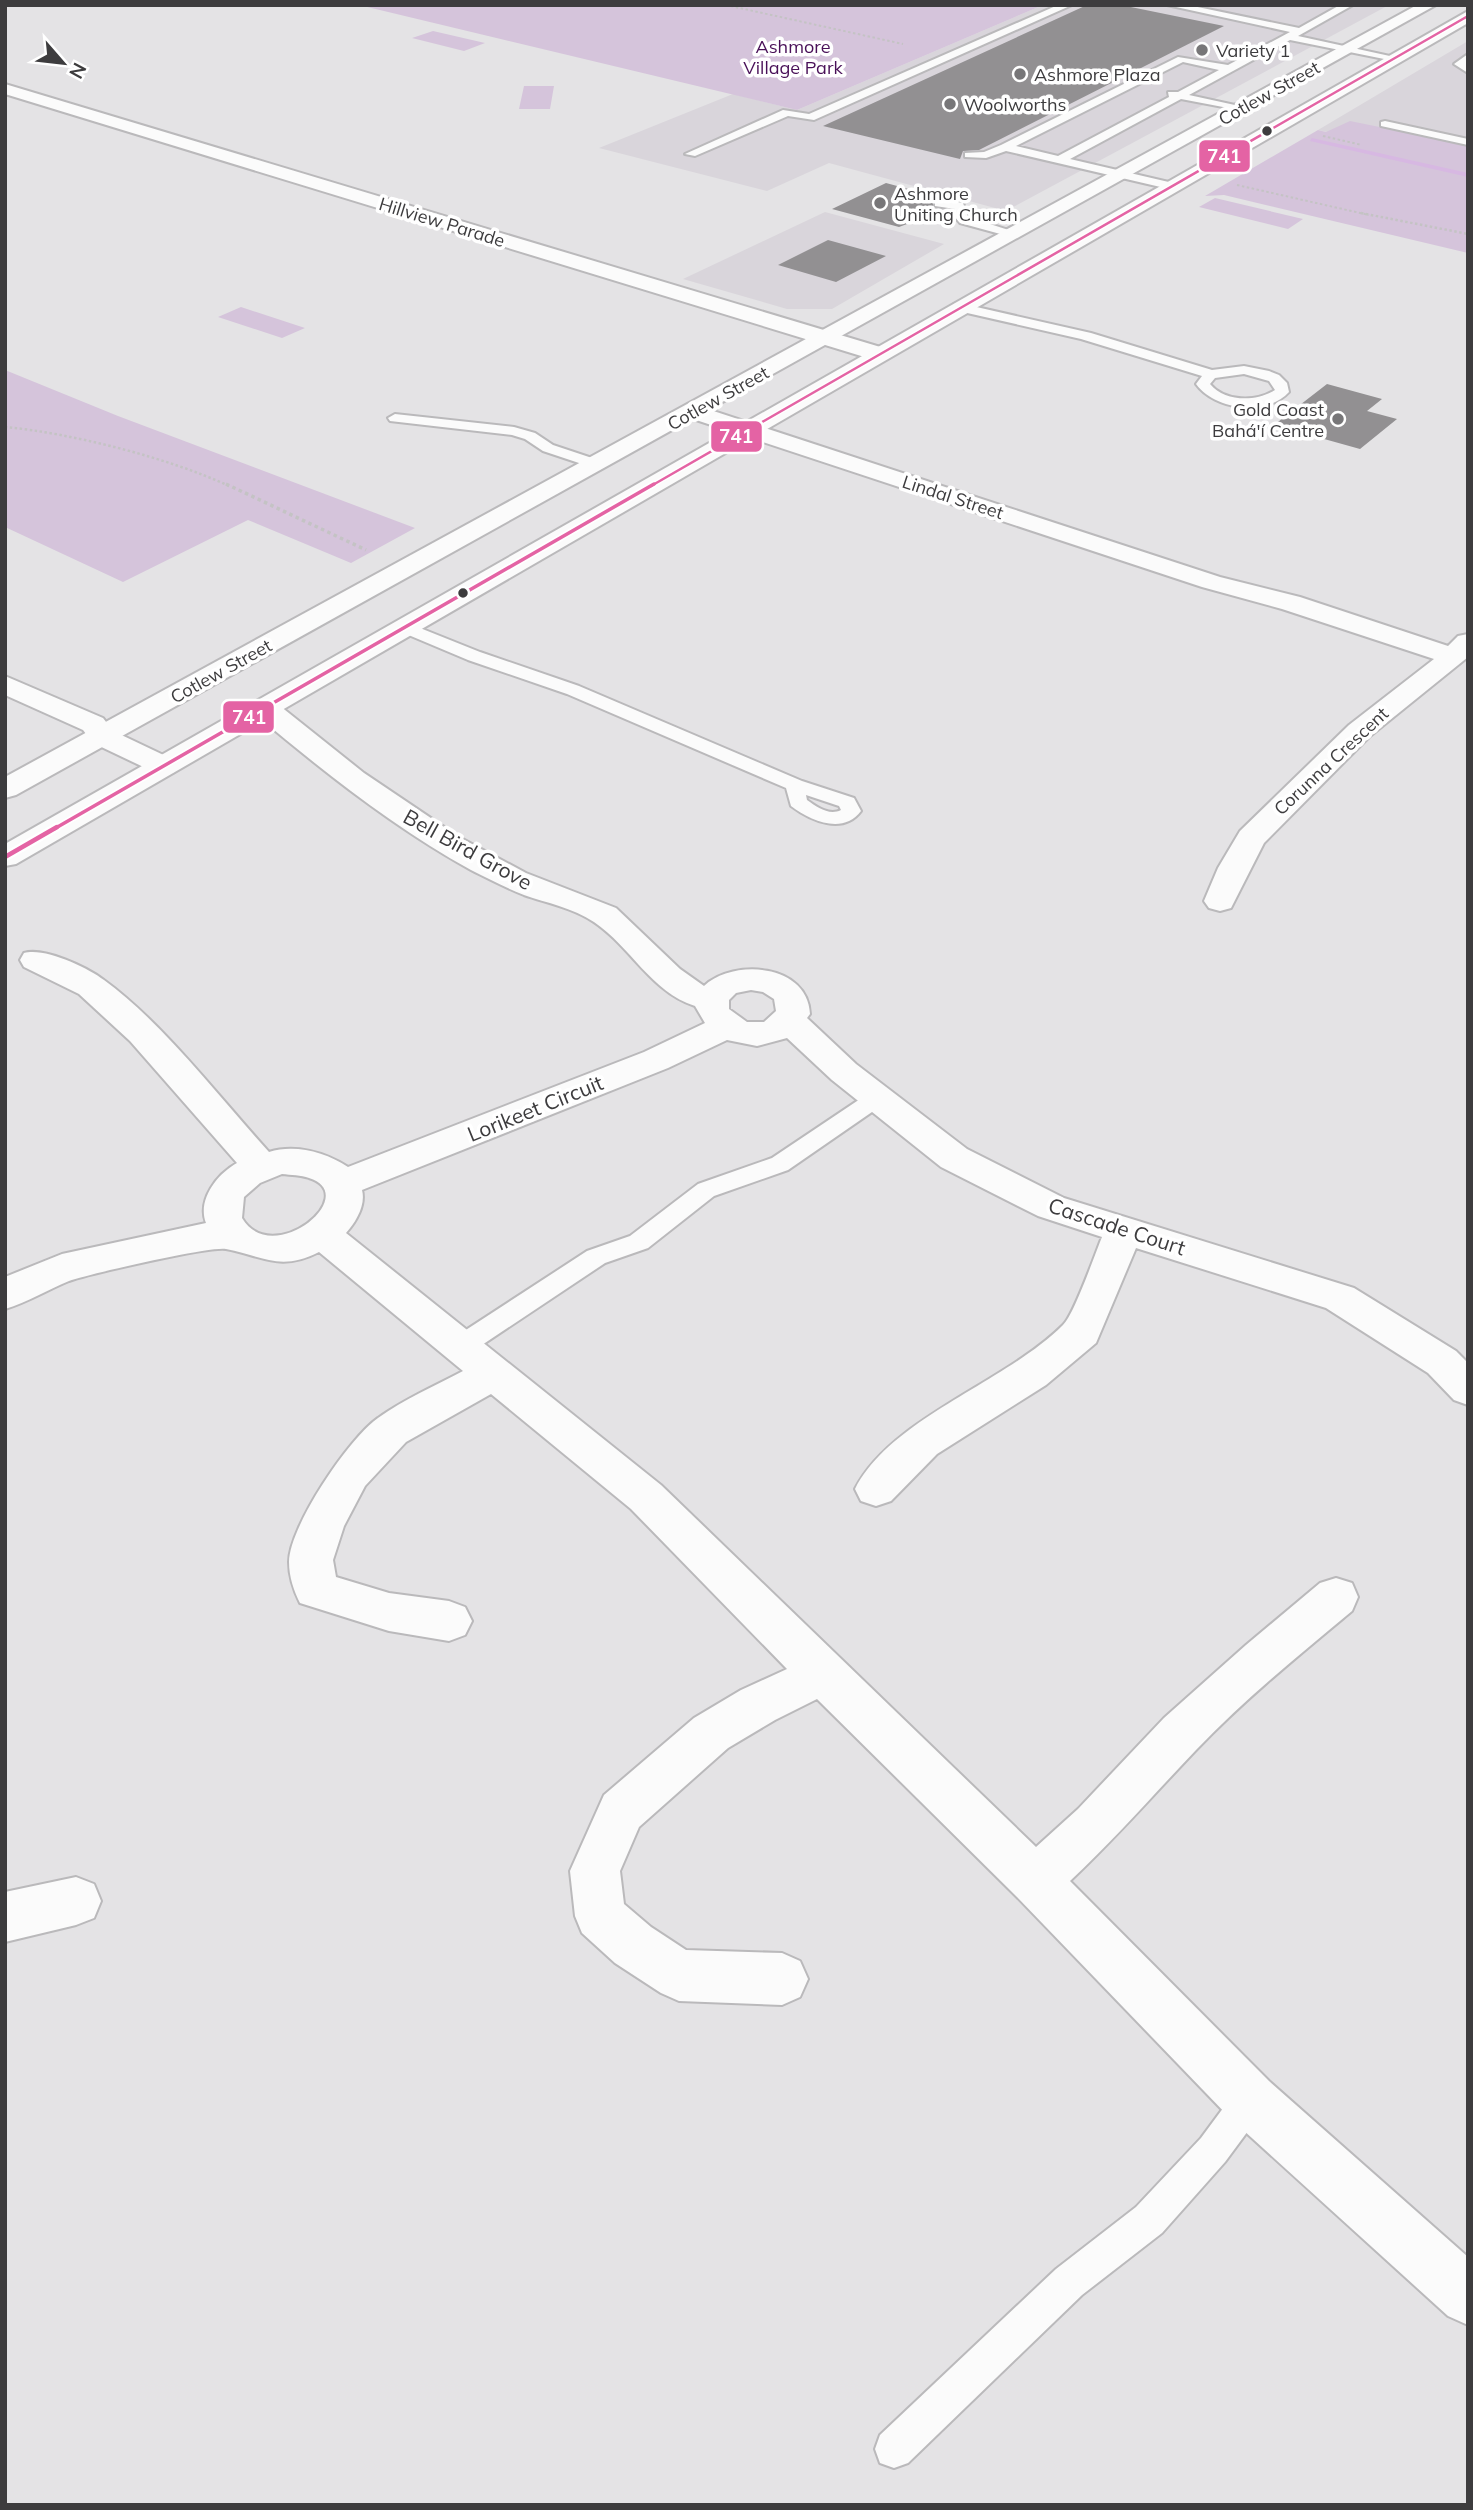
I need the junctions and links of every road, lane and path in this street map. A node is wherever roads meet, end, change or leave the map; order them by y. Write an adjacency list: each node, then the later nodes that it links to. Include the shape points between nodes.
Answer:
1 (726, 5): 9 (path)
2 (1067, 5): 22 (lane, via 810,118 787,112)
3 (1172, 5): 7 (lane)
4 (1348, 5): 7 (lane)
5 (1429, 5): 10 (street, Cotlew Street)
6 (1468, 16): 12 (street, Cotlew Street)
7 (1301, 31): 8 (lane)
8 (1289, 37): 10 (lane); 13 (lane)
9 (904, 44)
10 (1350, 49): 12 (lane); 18 (street, Cotlew Street)
11 (1468, 57): 14 (lane, via 1459,64)
12 (1394, 58): 27 (street, Cotlew Street)
13 (1230, 69): 15 (lane, via 1182,59); 17 (lane)
14 (1468, 70)
15 (1128, 85): 17 (lane); 21 (lane)
16 (5, 89): 32 (street, Hillview Parade)
17 (1179, 96): 18 (lane); 24 (lane)
18 (1240, 109): 25 (street, Cotlew Street)
19 (1385, 124): 20 (lane)
20 (1468, 142)
21 (1005, 147): 23 (lane, via 986,156); 24 (lane)
22 (691, 154)
23 (969, 155)
24 (1059, 160): 25 (lane)
25 (1122, 174): 27 (lane); 29 (street, Cotlew Street)
26 (1232, 184): 30 (path)
27 (1169, 185): 31 (street, Cotlew Street)
28 (935, 205): 29 (lane, via 959,206 964,220)
29 (1014, 233): 32 (street, Cotlew Street)
30 (1468, 234)
31 (959, 307): 33 (street, Cotlew Street); 34 (lane, via 1080,333)
32 (825, 339): 33 (street, Hillview Parade); 35 (street, Cotlew Street)
33 (879, 354): 38 (street, Cotlew Street)
34 (1211, 374): 34 (lane, via 1258,372 1274,378 1282,392 1266,401 1220,398 1203,384)
35 (695, 412): 38 (street, Lindal Street); 39 (street, Cotlew Street)
36 (395, 418): 39 (lane, via 513,431)
37 (5, 427): 40 (path, via 37,430 148,457 219,481)
38 (748, 429): 41 (street, Cotlew Street); 42 (street, Lindal Street, via 1210,582 1284,614)
39 (596, 464): 46 (street, Cotlew Street)
40 (375, 554)
41 (405, 627): 45 (street, Cotlew Street); 48 (lane, via 573,690)
42 (1452, 656): 51 (street, Corunna Crescent, via 1359,732 1251,838)
43 (5, 684): 46 (street, via 93,724)
44 (5, 705): 46 (street, via 68,737)
45 (265, 708): 47 (street, Cotlew Street); 53 (street, Bell Bird Grove, via 340,771 444,841 517,881 604,915)
46 (103, 737): 47 (street); 49 (street, Cotlew Street)
47 (164, 766): 50 (street, Cotlew Street)
48 (795, 785)
49 (5, 789)
50 (5, 857)
51 (1220, 901)
52 (36, 960): 56 (street, via 101,995 142,1033)
53 (719, 1014): 54 (street, via 743,1033 775,1029); 54 (street, via 727,985 771,982 790,994 794,1003); 57 (street, Lorikeet Circuit, via 645,1065)
54 (789, 1020): 55 (street, Cascade Court)
55 (877, 1098): 58 (street, Cascade Court, via 954,1158 1051,1207); 62 (lane, via 780,1164 706,1190 639,1242 596,1256)
56 (261, 1167): 57 (street, via 306,1161 324,1167); 59 (street, via 241,1178 224,1198 221,1221)
57 (343, 1183): 60 (street, via 347,1198 343,1213)
58 (1124, 1230): 63 (street, Cascade Court, via 1340,1298 1442,1362); 64 (street, via 1082,1332 1032,1374 922,1442)
59 (230, 1234): 60 (street, via 255,1247 276,1249 299,1246); 61 (street, via 62,1268)
60 (323, 1235): 62 (street)
61 (5, 1294)
62 (477, 1359): 66 (street, via 391,1430 350,1474 323,1524 311,1560 316,1590 389,1612); 67 (street, via 646,1497)
63 (1468, 1389)
64 (876, 1489)
65 (1336, 1597): 68 (street, via 1181,1733)
66 (449, 1620)
67 (822, 1674): 68 (street); 71 (street, via 722,1726 667,1769 621,1811 595,1871 600,1916 679,1975)
68 (1035, 1880): 72 (street)
69 (76, 1901): 70 (street)
70 (5, 1917)
71 (782, 1979)
72 (1250, 2100): 73 (street); 74 (lane, via 1213,2150 1149,2220 1069,2282)
73 (1468, 2296)
74 (894, 2449)

